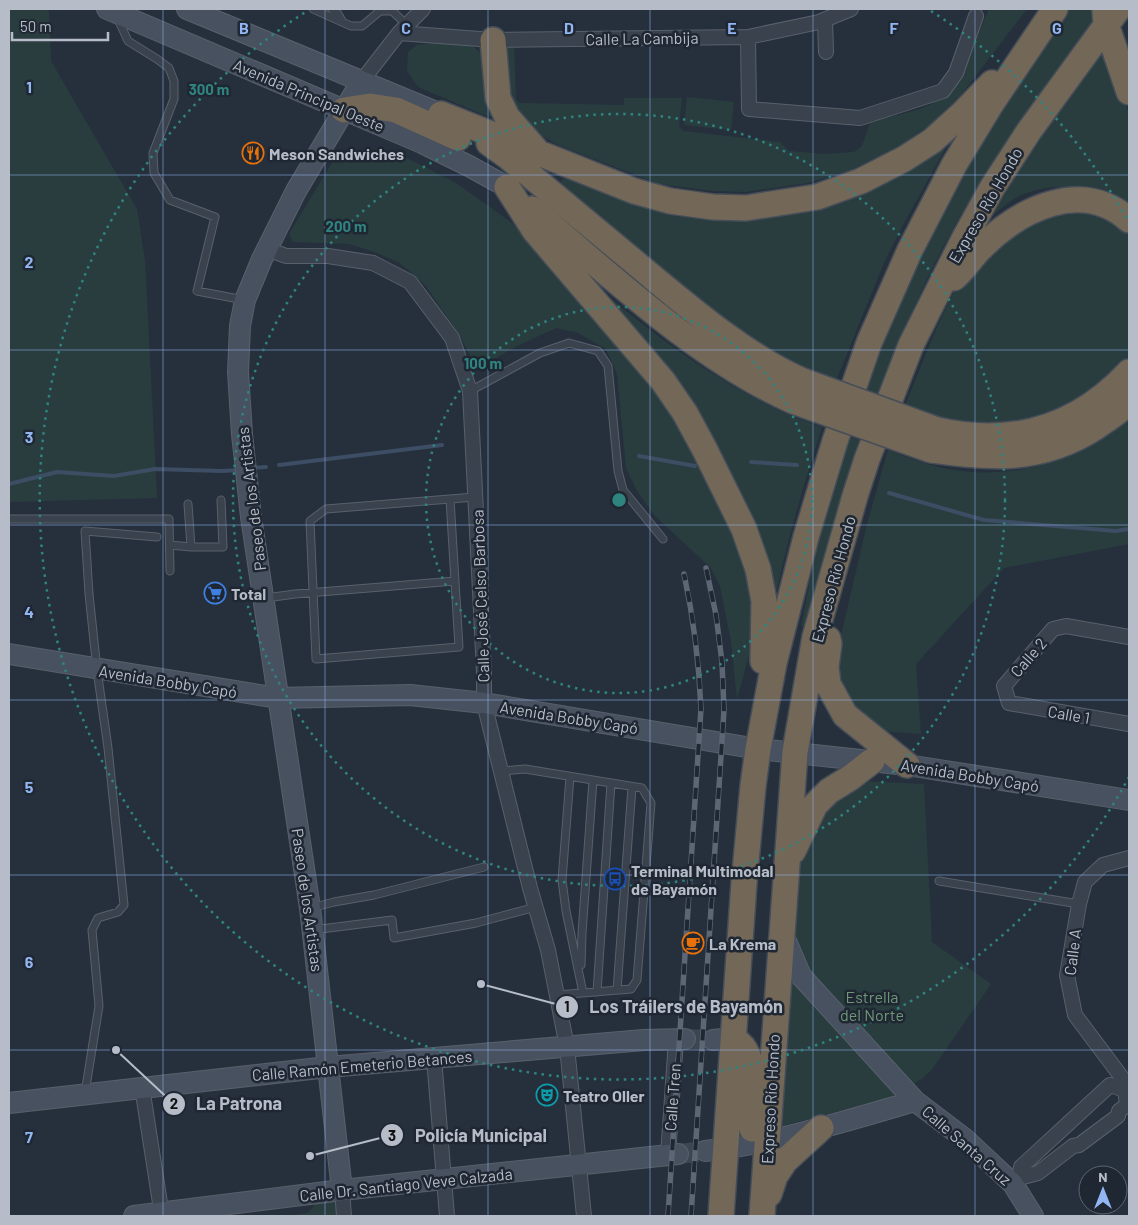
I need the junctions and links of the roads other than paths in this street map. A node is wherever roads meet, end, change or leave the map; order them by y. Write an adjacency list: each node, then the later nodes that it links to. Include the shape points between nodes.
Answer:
1 (187, 9): 18 (street, Avenida Principal Oeste)
2 (313, 9): 12 (lane)
3 (332, 9): 12 (lane)
4 (423, 9): 13 (street, Paseo de los Artistas)
5 (851, 9): 11 (street, Calle La Cambija)
6 (1054, 9): 17 (highway)
7 (111, 10): 20 (street, Avenida Principal Oeste); 28 (lane, via 128,41 169,68 174,81 174,98 153,153 154,173 170,200 215,217 197,291)
8 (392, 10): 12 (lane, via 380,11 362,26 351,26); 13 (lane)
9 (1110, 14): 19 (highway); 27 (highway, Expreso Río Hondo, via 992,188)
10 (976, 16): 14 (street, via 956,73 943,91 860,118 749,109)
11 (825, 20): 14 (street, Calle La Cambija); 16 (street)
12 (342, 21)
13 (403, 29): 15 (street, Calle La Cambija); 18 (street, Paseo de los Artistas)
14 (748, 36): 15 (street, Calle La Cambija)
15 (492, 40): 22 (highway, via 498,98 507,116)
16 (826, 52)
17 (1017, 64): 22 (highway, via 1002,71 932,141 861,181 817,197 746,208 670,201 634,191); 55 (highway, via 954,165 910,250 869,343 806,537 774,663)
18 (361, 82): 20 (street, Paseo de los Artistas); 21 (street, Avenida Principal Oeste)
19 (1129, 92)
20 (344, 110): 23 (street, Avenida Principal Oeste, via 422,143); 24 (highway, via 370,106 396,110 470,144); 26 (street, Paseo de los Artistas, via 296,191)
21 (441, 114): 22 (highway); 24 (highway, via 507,156)
22 (539, 153)
23 (508, 188): 31 (highway, via 630,293 735,370 768,390); 55 (highway, via 535,231 663,380 685,413 744,529 758,569 764,601)
24 (576, 213): 31 (highway, via 727,336 786,374)
25 (1129, 220): 27 (highway, via 1112,208 1086,200 1062,201 1031,211 1011,222 980,248 960,274)
26 (267, 249): 28 (street, Paseo de los Artistas); 30 (street, Calle José Celso Barbosa, via 286,256 328,256 372,263 410,282 452,338)
27 (937, 293): 47 (highway, Expreso Río Hondo, via 911,345 867,459)
28 (245, 300): 46 (street, Paseo de los Artistas, via 238,372 251,517)
29 (1129, 372): 33 (highway, via 1080,414 1048,427 996,437 963,435)
30 (470, 391): 34 (street, Calle José Celso Barbosa); 40 (lane, via 540,353 570,343 598,351 608,366 618,471 623,490)
31 (798, 391): 33 (highway, bridge)
32 (1129, 401): 33 (highway, via 1086,433 1035,453 989,456)
33 (934, 440)
34 (475, 497): 35 (lane); 52 (street, Calle José Celso Barbosa)
35 (450, 499): 44 (lane); 45 (lane, via 326,509 310,521)
36 (221, 500): 42 (lane, via 222,547)
37 (188, 504): 42 (lane)
38 (9, 519): 41 (lane, via 169,519)
39 (157, 537): 50 (lane, via 85,531)
40 (662, 539)
41 (170, 545): 42 (lane); 43 (lane)
42 (191, 547)
43 (170, 571)
44 (455, 581): 45 (lane); 45 (lane, via 459,647 316,658)
45 (313, 592): 46 (lane)
46 (263, 598): 51 (street, Paseo de los Artistas)
47 (822, 614): 56 (highway, Expreso Río Hondo); 58 (highway, via 829,644 828,684 845,715)
48 (1129, 637): 53 (street, Calle 2, via 1066,626 1053,629 1004,686)
49 (9, 654): 50 (street, Avenida Bobby Capó)
50 (97, 670): 51 (street, Avenida Bobby Capó); 85 (lane, via 124,905 118,912 98,918 92,930 99,1006)
51 (278, 698): 52 (street, Avenida Bobby Capó, via 410,695); 71 (street, Paseo de los Artistas)
52 (484, 703): 55 (street, Avenida Bobby Capó); 59 (street, Calle José Celso Barbosa)
53 (1008, 703): 54 (street, Calle 1)
54 (1129, 724)
55 (758, 748): 56 (street, Avenida Bobby Capó); 79 (highway)
56 (795, 752): 57 (street, Avenida Bobby Capó); 66 (highway, Expreso Río Hondo)
57 (872, 761): 58 (street, Avenida Bobby Capó); 66 (highway, via 829,791 815,805)
58 (907, 765): 64 (street, Avenida Bobby Capó)
59 (500, 771): 60 (lane, via 525,770); 70 (street, Calle José Celso Barbosa)
60 (570, 777): 61 (lane); 76 (lane, via 562,880)
61 (593, 780): 62 (lane); 76 (lane, via 582,933)
62 (611, 783): 63 (lane); 75 (lane)
63 (632, 787): 74 (lane); 74 (lane, via 642,788 651,803 637,980 631,989)
64 (1129, 800)
65 (1129, 858): 69 (street, Calle A, via 1103,865 1085,882)
66 (787, 864): 73 (highway, Expreso Río Hondo)
67 (484, 867): 71 (lane)
68 (939, 881): 69 (lane)
69 (1078, 904): 84 (street, Calle A, via 1067,975 1075,1015)
70 (536, 907): 72 (lane, via 476,923 394,938 392,920); 77 (street, Calle José Celso Barbosa)
71 (310, 908): 72 (street, Paseo de los Artistas)
72 (313, 930): 82 (street, Paseo de los Artistas)
73 (782, 932): 86 (street, Calle Santa Cruz, via 801,976); 89 (highway, Expreso Río Hondo, via 774,1034)
74 (618, 990): 75 (lane)
75 (597, 992): 76 (lane)
76 (583, 993): 77 (lane)
77 (557, 996): 80 (street, Calle José Celso Barbosa)
78 (680, 1039): 80 (street, Calle Ramón Emeterio Betances); 91 (street, Calle Tren)
79 (723, 1039): 89 (highway, via 743,1046 750,1061); 90 (highway)
80 (567, 1047): 81 (street, Calle Ramón Emeterio Betances); 92 (street, Calle José Celso Barbosa)
81 (434, 1058): 82 (street, Calle Ramón Emeterio Betances); 93 (street)
82 (328, 1067): 83 (street, Calle Ramón Emeterio Betances); 95 (street, Paseo de los Artistas)
83 (142, 1087): 85 (street, Calle Ramón Emeterio Betances); 96 (street)
84 (1128, 1088): 94 (street, via 1110,1085 1021,1167); 94 (street, via 1127,1105 1118,1116 1038,1173)
85 (85, 1093): 87 (street, Calle Ramón Emeterio Betances)
86 (915, 1101): 88 (street); 94 (street, Calle Santa Cruz)
87 (9, 1103)
88 (820, 1128): 89 (street); 97 (highway, via 785,1161)
89 (760, 1142): 90 (street); 97 (highway, Expreso Río Hondo)
90 (715, 1150): 102 (highway)
91 (673, 1155): 92 (street, Calle Dr. Santiago Veve Calzada)
92 (579, 1165): 93 (street, Calle Dr. Santiago Veve Calzada); 101 (street, Calle José Celso Barbosa)
93 (444, 1180): 95 (street, Calle Dr. Santiago Veve Calzada); 100 (street)
94 (1016, 1181): 103 (street, Calle Santa Cruz)
95 (342, 1190): 96 (street, Calle Dr. Santiago Veve Calzada); 99 (street, Paseo de los Artistas)
96 (162, 1214): 98 (street, Calle Dr. Santiago Veve Calzada)
97 (757, 1214)
98 (134, 1216)
99 (344, 1216)
100 (447, 1216)
101 (584, 1216)
102 (721, 1216)
103 (1033, 1216)

